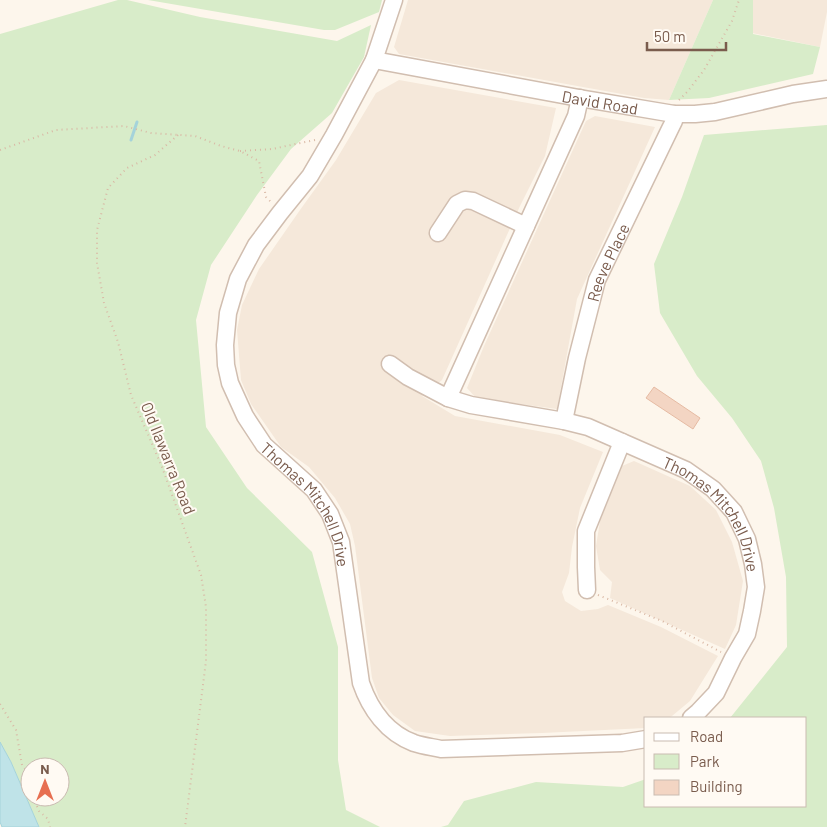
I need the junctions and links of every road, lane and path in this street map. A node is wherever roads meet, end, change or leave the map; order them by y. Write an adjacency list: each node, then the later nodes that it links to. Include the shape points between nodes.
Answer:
1 (394, 0): 3 (street, Thomas Mitchell Drive)
2 (739, 0): 6 (path, via 732,21 704,70)
3 (374, 60): 5 (street, David Road); 8 (street, Thomas Mitchell Drive)
4 (827, 89): 6 (street, David Road, via 715,112 695,114)
5 (580, 98): 6 (street, David Road); 12 (street, via 576,116)
6 (675, 109): 16 (street, Reeve Place, via 674,121 597,280)
7 (178, 135): 9 (path, via 124,126 56,130); 10 (path, via 195,136); 26 (path, Old Ilawarra Road, via 156,155 127,168 108,188 97,230 97,263 104,303 131,395 162,467 201,575 206,607 206,661)
8 (334, 135): 10 (path, via 272,149); 11 (street, Thomas Mitchell Drive, via 310,176)
9 (0, 150)
10 (240, 150): 11 (path, via 259,162 266,197)
11 (280, 213): 22 (street, Thomas Mitchell Drive, via 256,245 238,279 228,313 226,365 245,416 264,445 314,490 330,514 341,542 361,683 376,714 394,732 414,743 441,749)
12 (526, 226): 13 (street, via 465,200 457,204); 15 (street)
13 (438, 233)
14 (390, 364): 15 (street, Thomas Mitchell Drive, via 408,378)
15 (448, 398): 16 (street, Thomas Mitchell Drive)
16 (564, 421): 17 (street, Thomas Mitchell Drive, via 588,427)
17 (622, 442): 18 (street, via 586,531); 21 (street, Thomas Mitchell Drive, via 686,470 713,488 734,512 747,539 756,588 747,634 716,692)
18 (587, 590): 19 (path, via 662,621)
19 (725, 654)
20 (0, 704): 23 (path, via 16,730)
21 (691, 717)
22 (644, 740)
23 (21, 757)
24 (37, 807): 25 (path, via 48,819)
25 (50, 827)
26 (185, 827)

